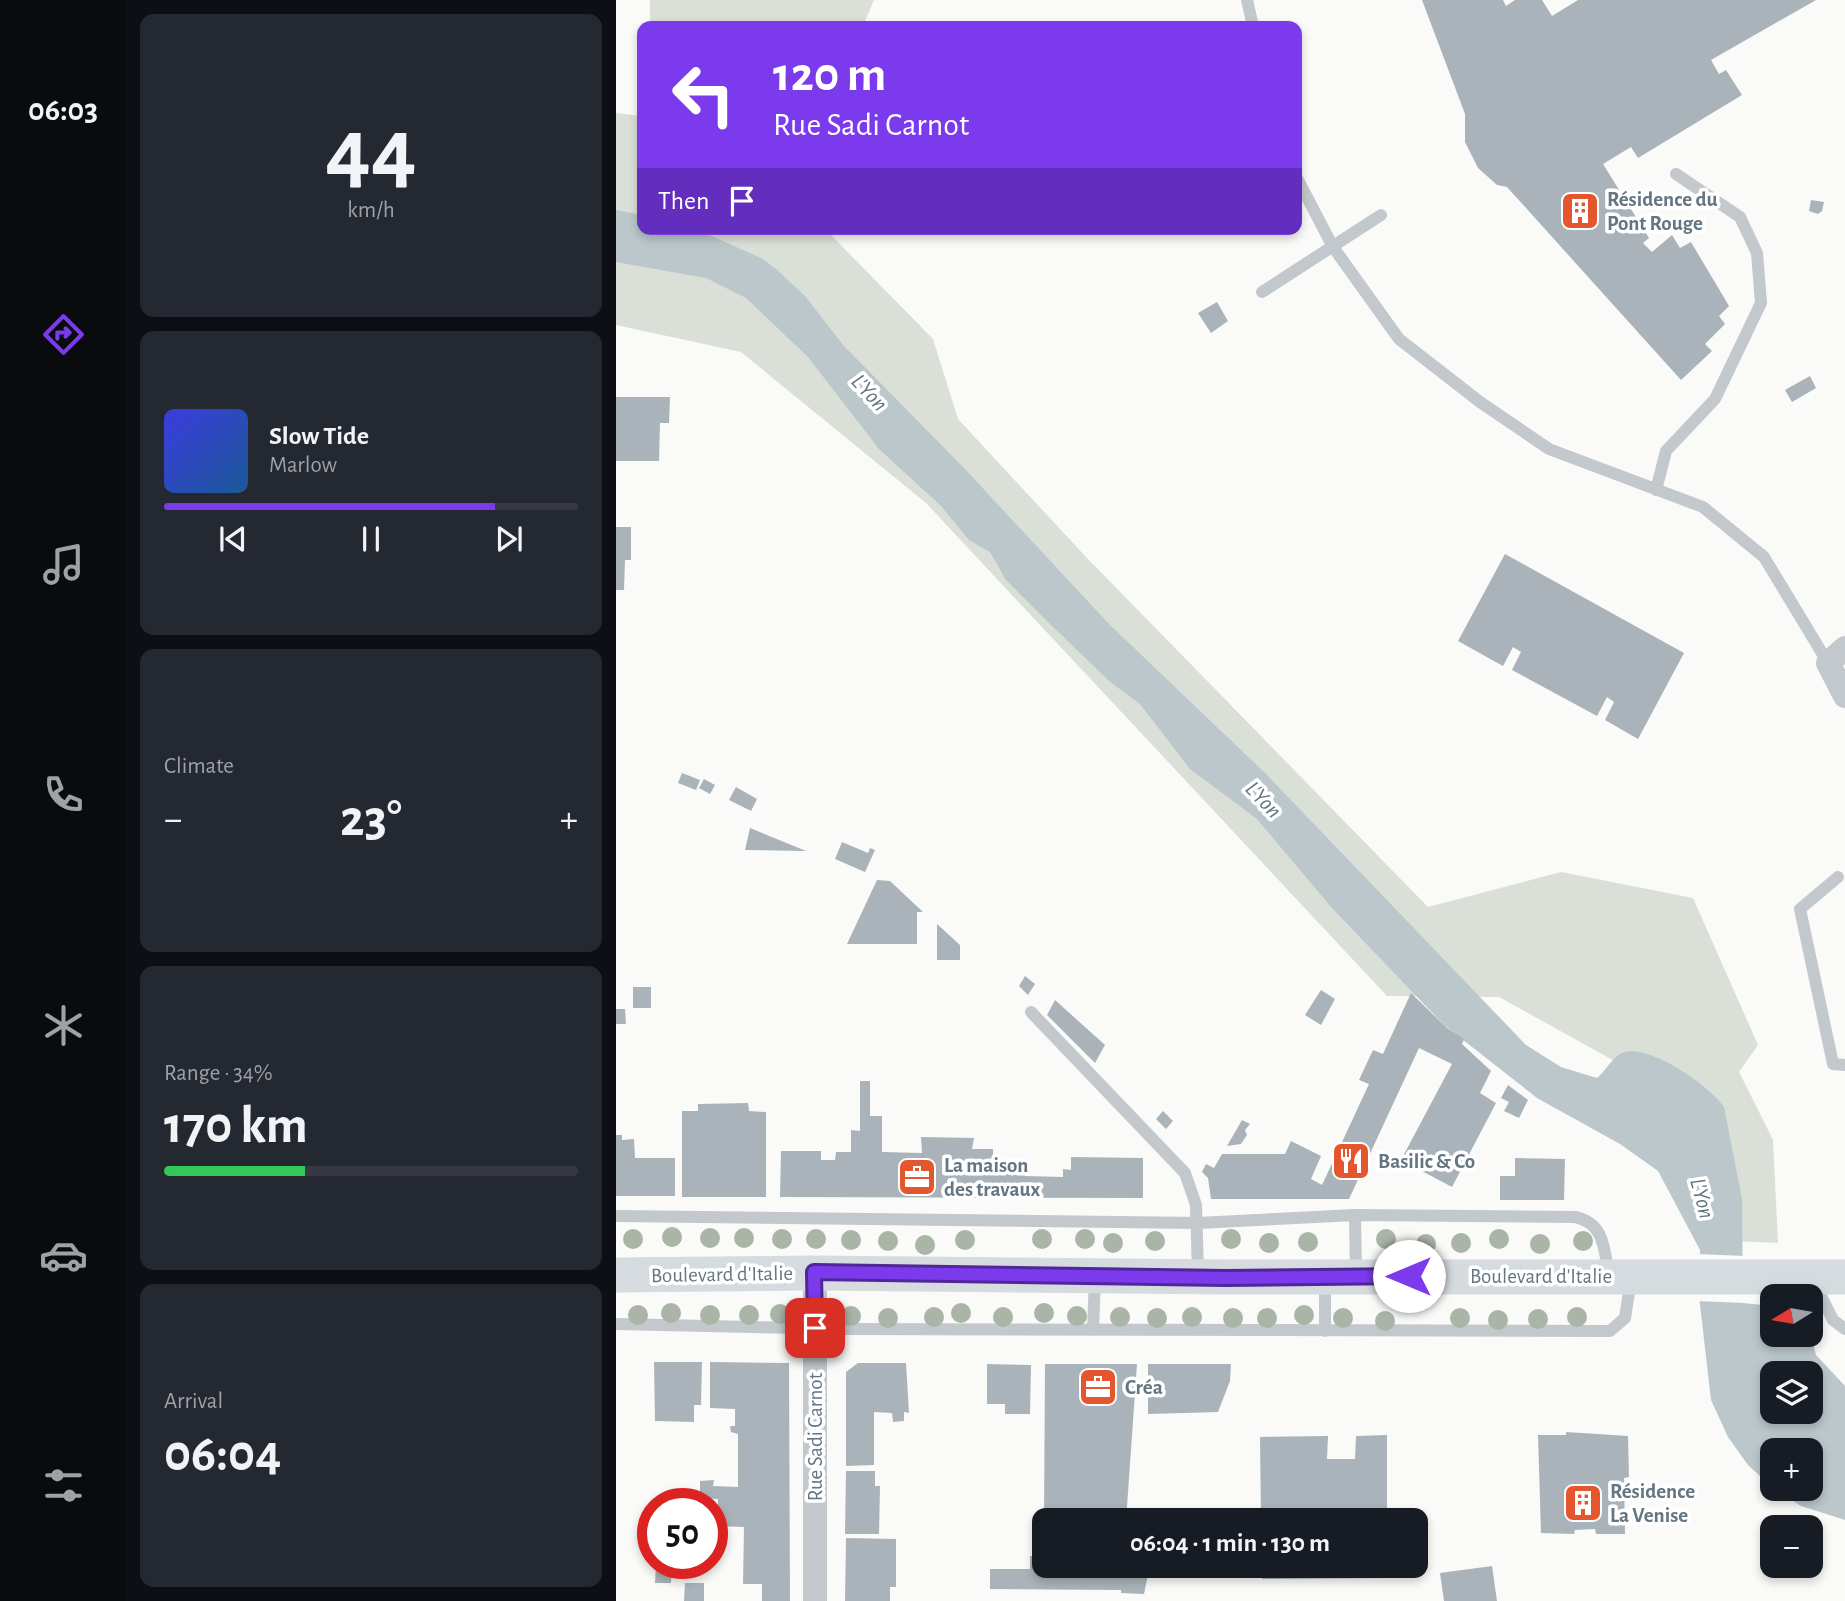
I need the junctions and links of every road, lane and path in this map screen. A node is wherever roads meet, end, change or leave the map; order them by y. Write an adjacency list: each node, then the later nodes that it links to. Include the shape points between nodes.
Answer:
1 (1247, 0): 2 (lane)
2 (1252, 21)
3 (1676, 174): 8 (lane, via 1740,217 1757,253 1761,303 1715,399 1666,451)
4 (1302, 188): 6 (lane)
5 (1381, 215): 6 (lane)
6 (1333, 247): 7 (lane); 8 (lane, via 1399,339 1480,402 1549,449)
7 (1262, 292)
8 (1656, 490): 9 (lane, via 1703,507 1764,557)
9 (1836, 655): 10 (street)
10 (1845, 696)
11 (1838, 877): 13 (lane, via 1800,909 1833,1064)
12 (1031, 1012): 16 (lane, via 1185,1173)
13 (1845, 1065)
14 (1355, 1215): 16 (lane); 20 (lane); 21 (lane, via 1585,1219 1599,1231)
15 (616, 1216): 16 (lane)
16 (1198, 1223): 22 (lane)
17 (814, 1272): 18 (main road, Boulevard d'Italie); 19 (main road, Boulevard d'Italie); 25 (street, Rue Sadi Carnot)
18 (616, 1275)
19 (1095, 1276): 22 (main road, Boulevard d'Italie); 27 (lane)
20 (1341, 1276): 21 (main road, Boulevard d'Italie); 22 (main road, Boulevard d'Italie); 28 (lane)
21 (1620, 1276): 23 (main road, Boulevard d'Italie); 28 (lane, via 1625,1318 1609,1331)
22 (1198, 1277)
23 (1828, 1277): 26 (lane, via 1833,1320)
24 (616, 1324): 25 (lane)
25 (815, 1328): 27 (lane); 29 (street, Rue Sadi Carnot)
26 (1845, 1329)
27 (1094, 1330): 28 (lane)
28 (1325, 1331)
29 (815, 1601)

